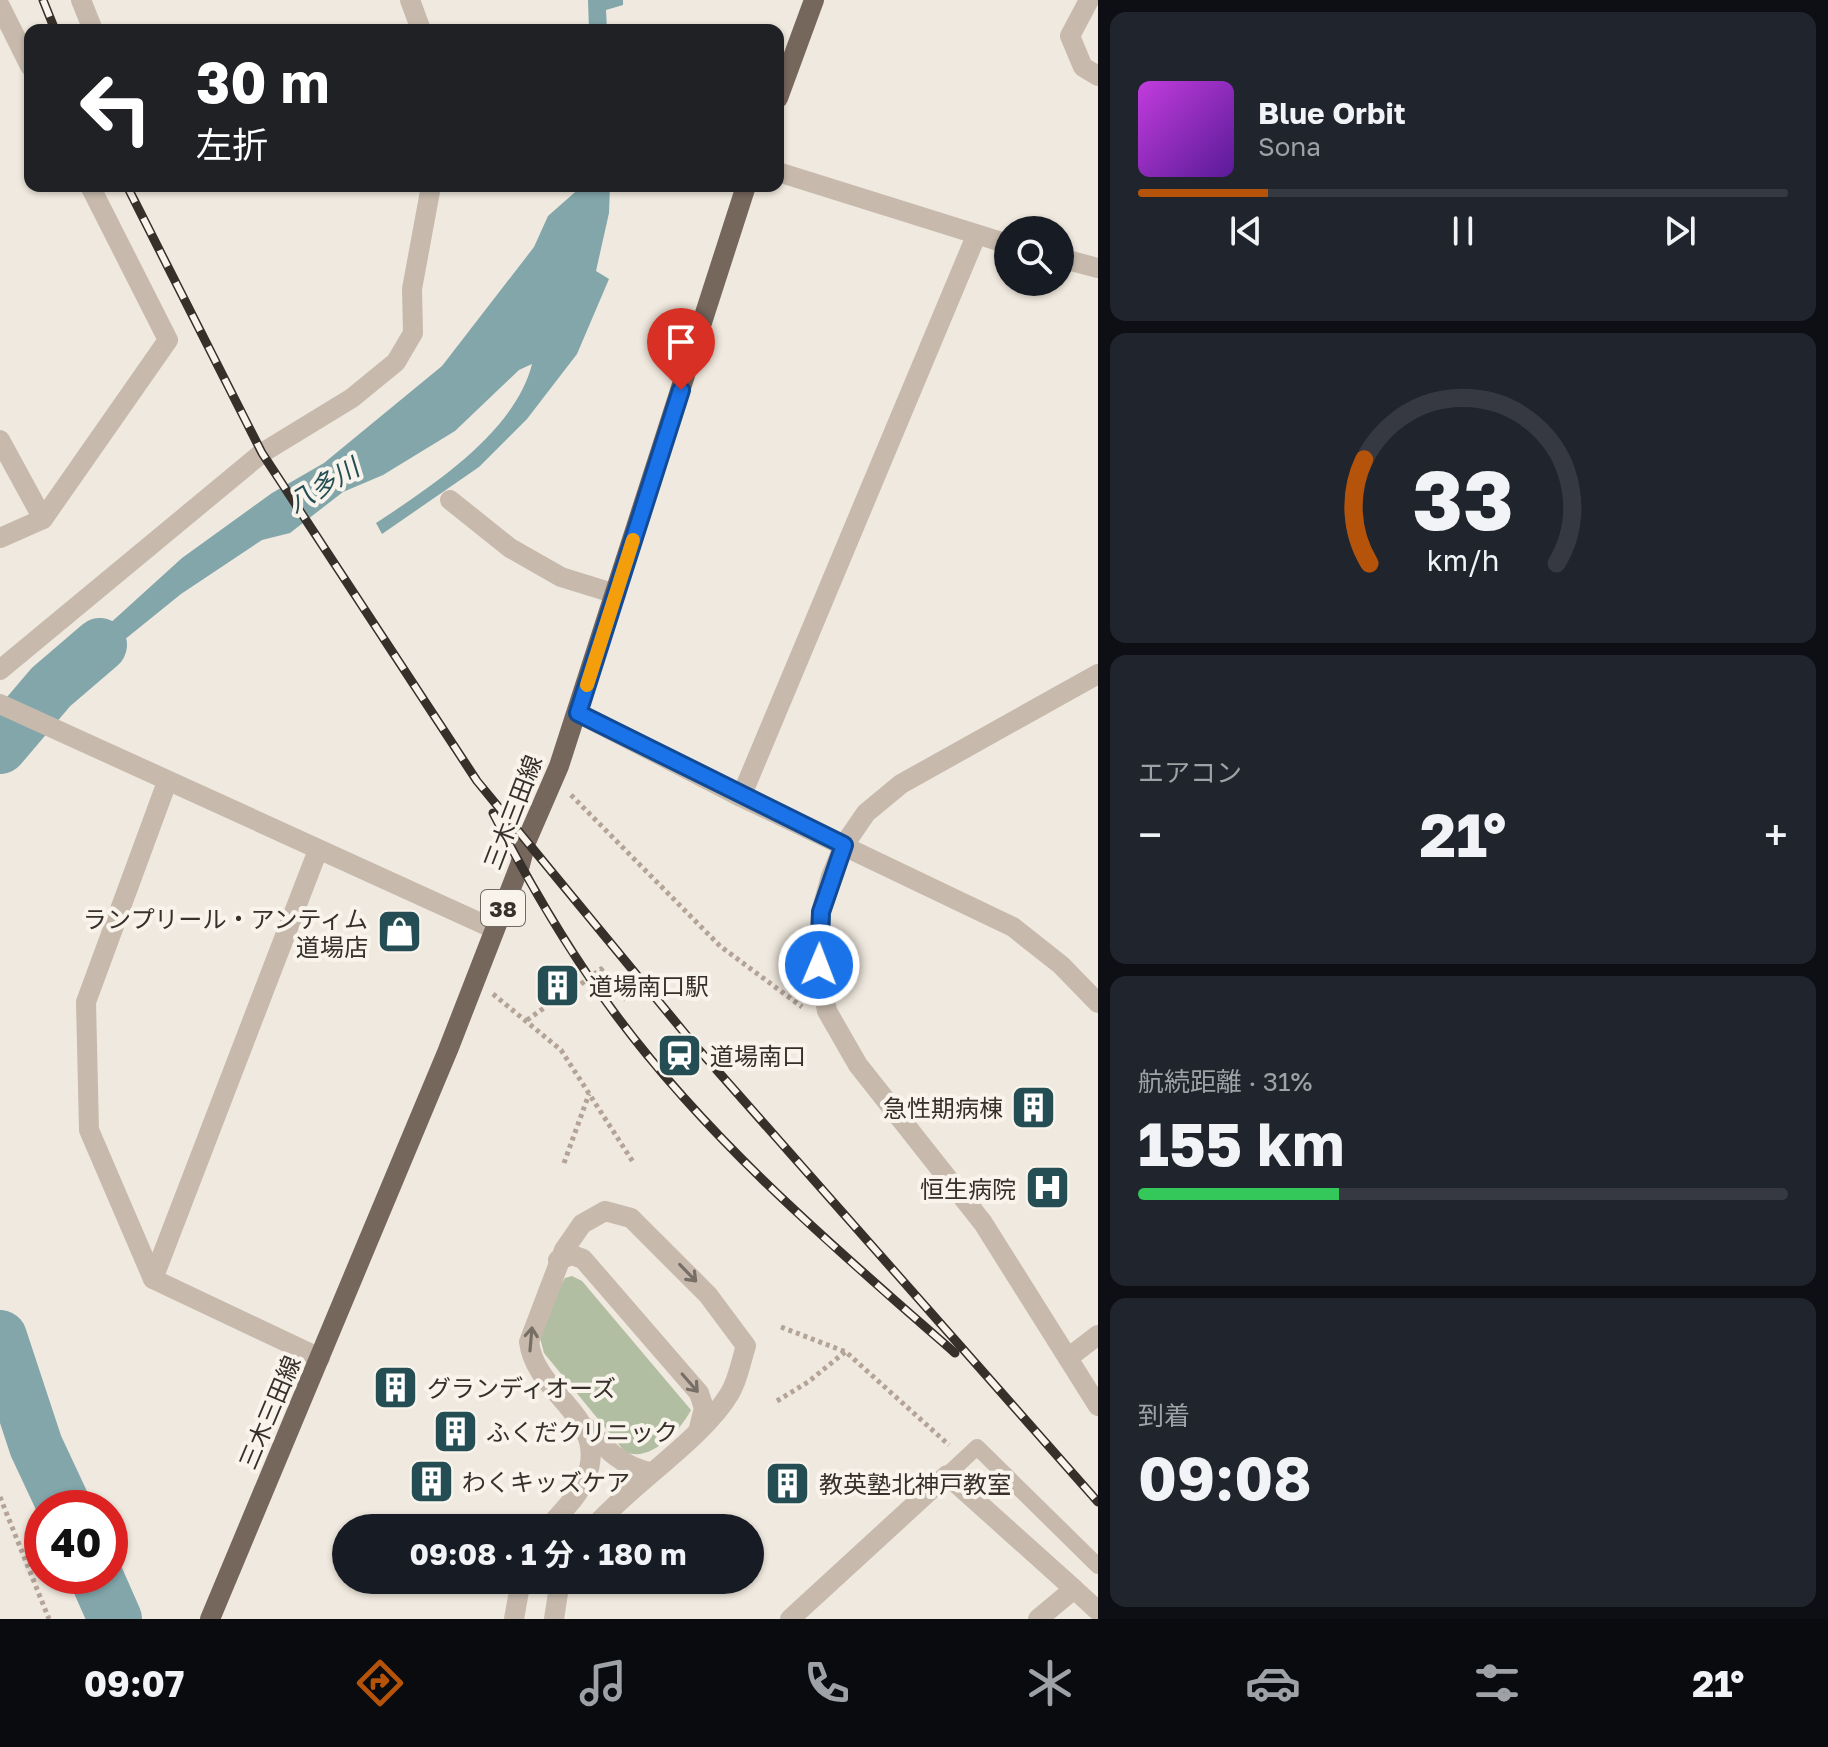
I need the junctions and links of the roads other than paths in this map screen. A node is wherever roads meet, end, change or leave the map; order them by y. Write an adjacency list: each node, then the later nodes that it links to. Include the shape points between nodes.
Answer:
1 (81, 0): 6 (street)
2 (410, 0): 7 (street)
3 (814, 0): 10 (main road)
4 (1089, 0): 9 (street, via 1070,36 1083,67)
5 (0, 6): 8 (street)
6 (91, 24)
7 (419, 24)
8 (24, 54)
9 (1098, 76)
10 (784, 82)
11 (784, 174): 15 (street)
12 (93, 192): 21 (street, via 168,340)
13 (430, 192): 24 (street, via 412,289 413,333 396,362 352,398 262,453)
14 (744, 192): 23 (main road, 三木三田線 / 38)
15 (976, 236): 16 (street); 29 (street)
16 (994, 240)
17 (1074, 262): 18 (street)
18 (1098, 268)
19 (0, 440): 21 (street)
20 (450, 500): 23 (street, via 510,548 561,577)
21 (43, 519): 22 (street)
22 (0, 538)
23 (616, 594): 27 (main road, 三木三田線 / 38)
24 (0, 670)
25 (1098, 674): 30 (street, via 901,784 866,813)
26 (0, 704): 28 (street)
27 (578, 713): 29 (street); 32 (main road, 三木三田線 / 38)
28 (167, 782): 31 (street); 35 (street, via 86,1002 89,1130)
29 (741, 797): 30 (street)
30 (844, 845): 33 (street, via 1013,927); 38 (street, via 821,912 819,965 827,1011 858,1065 983,1223)
31 (318, 850): 32 (street); 35 (street)
32 (494, 929): 37 (main road, 三木三田線 / 38)
33 (1098, 1003)
34 (558, 1260): 40 (street, one-way to 34, via 531,1357 531,1330); 41 (street, one-way to 41, via 572,1255 583,1259 699,1393 704,1408); 41 (street, one-way to 41, via 582,1224 605,1211 631,1218 708,1295 746,1346 731,1393)
35 (153, 1279): 37 (street)
36 (1098, 1335): 38 (street)
37 (320, 1358): 51 (main road, 三木三田線 / 38)
38 (1068, 1358): 39 (street)
39 (1098, 1406)
40 (587, 1428): 42 (street, via 629,1468); 44 (street, via 586,1480)
41 (698, 1431): 42 (street)
42 (649, 1472): 45 (street)
43 (947, 1475): 46 (lane, via 977,1447); 47 (street); 54 (street)
44 (559, 1514)
45 (607, 1514)
46 (1098, 1566)
47 (1074, 1589): 50 (street); 55 (street)
48 (518, 1594): 52 (street)
49 (558, 1594): 53 (street)
50 (1098, 1611)
51 (211, 1616)
52 (514, 1619)
53 (554, 1619)
54 (790, 1619)
55 (1038, 1619)

